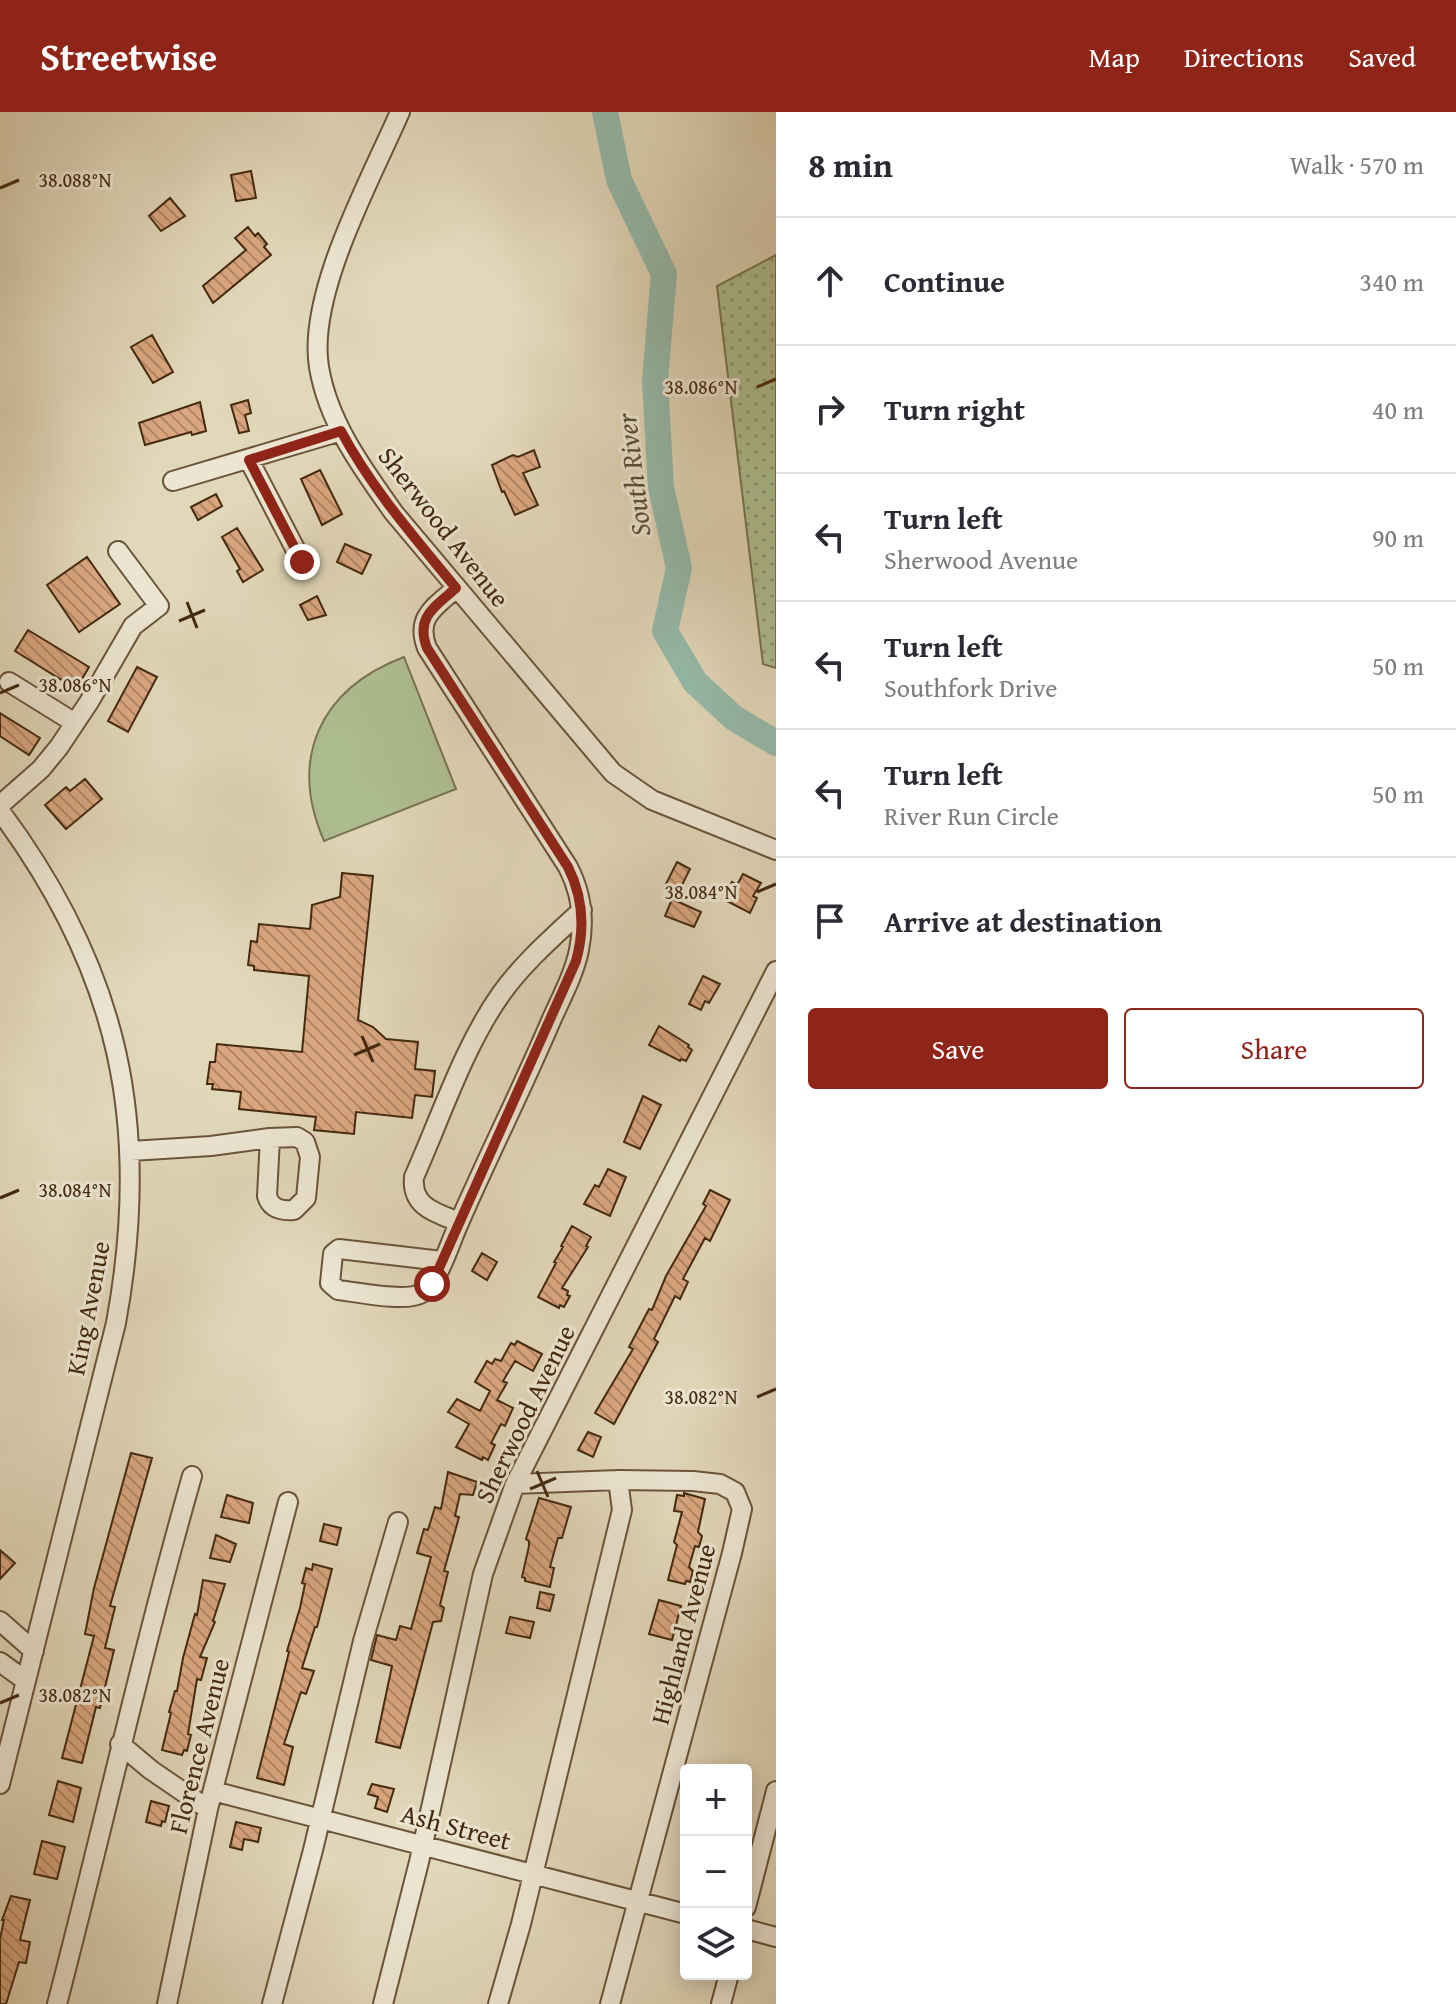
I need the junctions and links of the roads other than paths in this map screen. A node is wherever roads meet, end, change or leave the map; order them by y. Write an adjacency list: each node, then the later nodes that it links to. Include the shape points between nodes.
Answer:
1 (400, 112): 2 (street, Sherwood Avenue, via 339,251 323,302 318,362)
2 (341, 431): 3 (street); 7 (street, Sherwood Avenue, via 394,513)
3 (249, 460): 4 (street); 6 (street)
4 (173, 481)
5 (118, 551): 9 (street, via 159,606 133,626)
6 (302, 562)
7 (456, 588): 11 (street, Sherwood Avenue, via 613,773 652,800); 12 (street, via 426,619 422,635 427,648 568,867)
8 (9, 682): 9 (street)
9 (75, 723): 10 (street, via 41,769)
10 (0, 808): 15 (street, King Avenue, via 40,868 82,948 114,1042)
11 (776, 850)
12 (582, 910): 16 (street, via 576,961); 16 (street, via 527,963 484,1019 414,1177 419,1202)
13 (776, 971): 20 (street, Sherwood Avenue)
14 (270, 1138): 15 (street)
15 (131, 1151): 24 (street, King Avenue, via 130,1226 116,1323)
16 (459, 1222): 17 (street)
17 (442, 1261): 17 (street, via 432,1284 410,1297 338,1290 330,1283 333,1254 339,1249)
18 (192, 1476): 27 (street)
19 (618, 1480): 20 (street, Highland Avenue); 33 (street, via 622,1510); 35 (street, Highland Avenue, via 720,1484 735,1492 742,1509)
20 (515, 1484): 32 (street, Sherwood Avenue, via 483,1574)
21 (288, 1502): 30 (street, Florence Avenue)
22 (398, 1522): 31 (street)
23 (0, 1621): 24 (street)
24 (34, 1651): 26 (street, King Avenue)
25 (0, 1662): 26 (street)
26 (26, 1681): 28 (street, King Avenue)
27 (120, 1744): 30 (street, Ash Street, via 151,1770); 40 (street)
28 (0, 1784)
29 (776, 1791): 34 (street)
30 (210, 1800): 31 (street, Ash Street); 41 (street, Florence Avenue)
31 (320, 1820): 32 (street, Ash Street); 42 (street)
32 (423, 1846): 33 (street, Ash Street); 43 (street, Sherwood Avenue)
33 (532, 1874): 35 (street, Ash Street); 44 (street)
34 (752, 1884)
35 (638, 1902): 36 (street, Ash Street); 45 (street, Highland Avenue)
36 (680, 1912)
37 (752, 1931): 38 (street)
38 (776, 1937)
39 (727, 1980): 46 (street)
40 (57, 2004)
41 (167, 2004)
42 (272, 2004)
43 (383, 2004)
44 (498, 2004)
45 (610, 2004)
46 (721, 2004)

